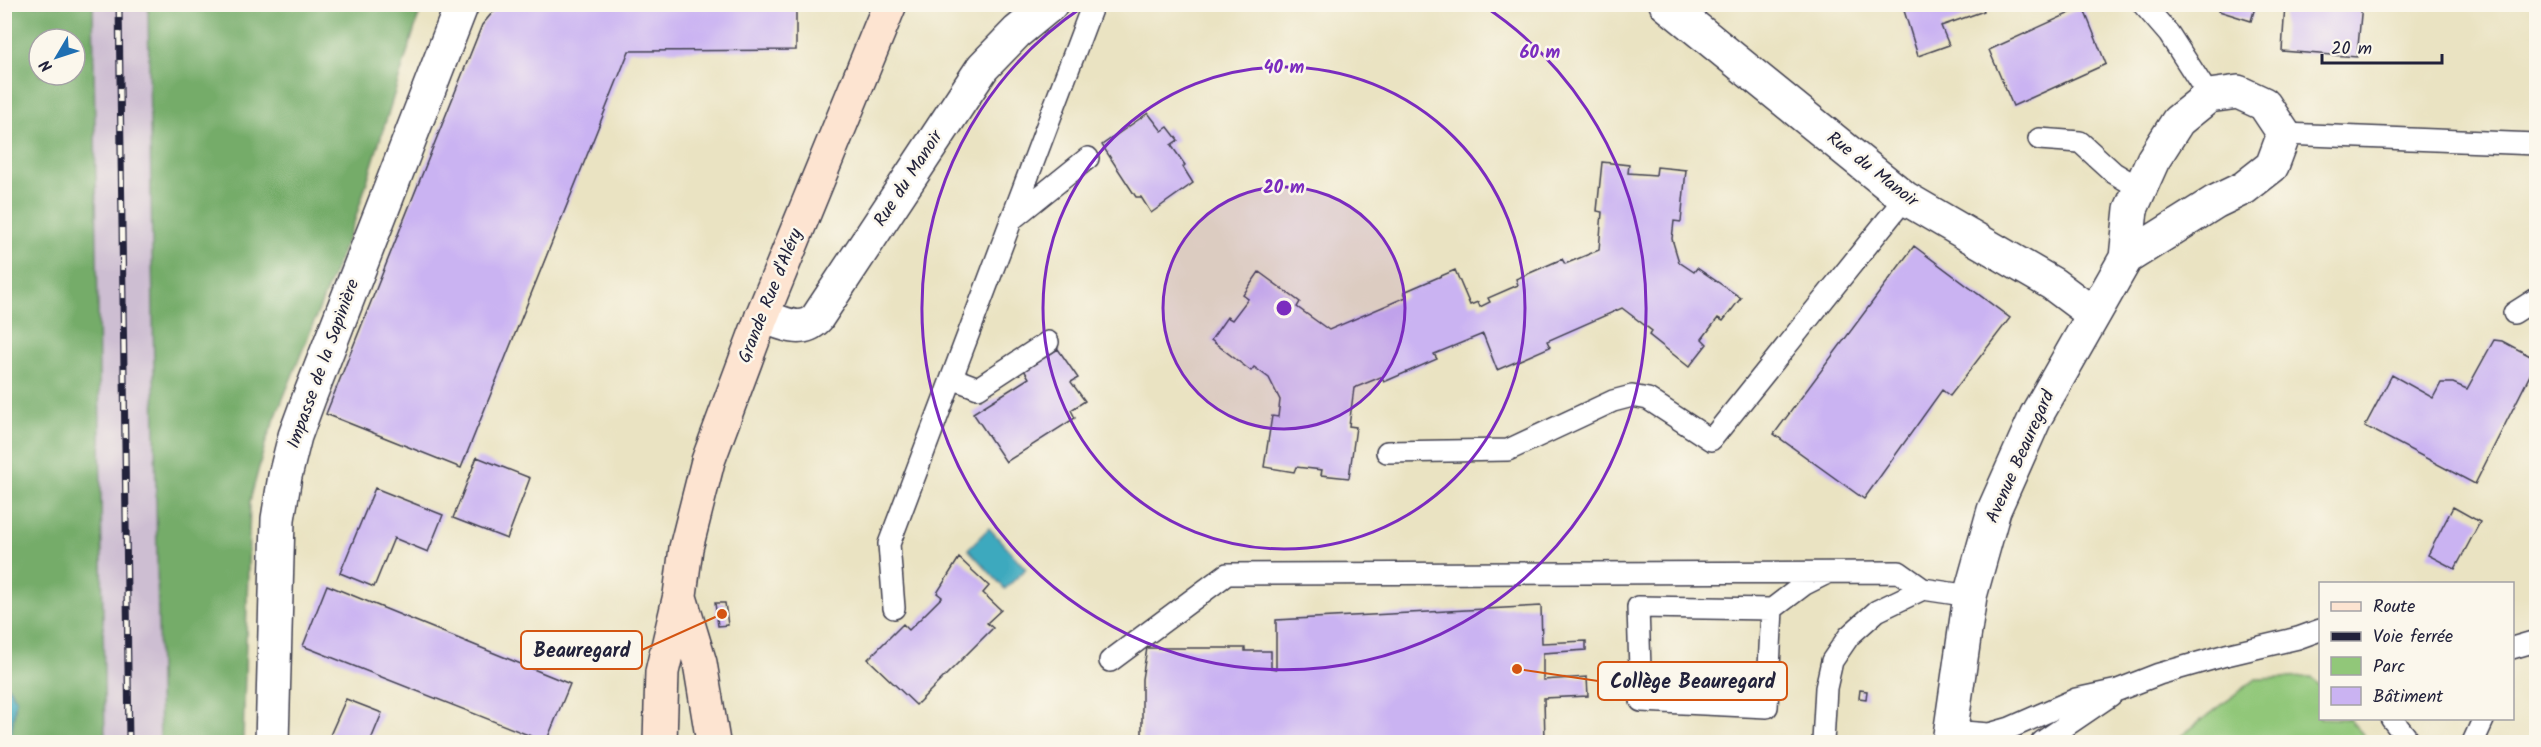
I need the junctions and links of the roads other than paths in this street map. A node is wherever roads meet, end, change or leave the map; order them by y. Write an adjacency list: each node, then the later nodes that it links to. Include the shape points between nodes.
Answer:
1 (462, 4): 39 (street, Impasse de la Sapinière, via 295,436 278,519)
2 (890, 4): 19 (street, Grande Rue d'Aléry)
3 (1052, 4): 19 (street, Rue du Manoir, via 982,68 812,324 799,328)
4 (1093, 4): 14 (lane)
5 (1666, 4): 13 (street, Rue du Manoir)
6 (2143, 4): 7 (lane, via 2169,34)
7 (2209, 96): 8 (street, via 2238,92 2264,104); 12 (street, Avenue Beauregard, via 2178,121)
8 (2284, 134): 10 (lane); 15 (street, Avenue Beauregard, via 2272,166 2244,188)
9 (2039, 140): 12 (lane, via 2080,142 2114,173)
10 (2536, 144)
11 (1088, 158): 14 (lane)
12 (2139, 188): 15 (street, Avenue Beauregard, via 2132,209)
13 (1905, 198): 18 (street, Rue du Manoir, via 2053,284); 22 (lane, via 1711,440 1648,399 1632,396 1613,401 1508,450)
14 (1011, 221): 21 (lane)
15 (2126, 258): 18 (street, Avenue Beauregard)
16 (2536, 299): 17 (lane)
17 (2514, 312)
18 (2093, 314): 26 (street, Avenue Beauregard, via 2036,416 1994,510)
19 (762, 316): 25 (street, Grande Rue d'Aléry, via 708,461 686,548)
20 (1048, 342): 21 (lane, via 978,388)
21 (952, 378): 27 (lane, via 889,544)
22 (1387, 452)
23 (1830, 571): 24 (lane, via 1899,572); 28 (lane); 34 (lane, via 1227,574)
24 (1923, 589): 26 (lane); 42 (lane, via 1878,611 1850,636 1832,661)
25 (680, 595): 40 (street, Grande Rue d'Aléry, via 662,672); 41 (street, Grande Rue d'Aléry, via 700,663)
26 (1970, 596): 38 (street, Avenue Beauregard)
27 (894, 608)
28 (1772, 609): 28 (lane, via 1638,607 1641,701 1767,707)
29 (2319, 630): 30 (lane)
30 (2298, 638): 33 (lane); 35 (lane, via 2159,674)
31 (2536, 641): 32 (lane)
32 (2514, 647)
33 (2319, 648)
34 (1110, 661)
35 (2118, 690): 38 (lane, via 2076,699 1989,734); 43 (lane)
36 (2393, 720): 44 (lane)
37 (2483, 720): 45 (lane)
38 (1950, 737)
39 (272, 742)
40 (660, 742)
41 (713, 742)
42 (1823, 742)
43 (2042, 742)
44 (2410, 742)
45 (2473, 742)

